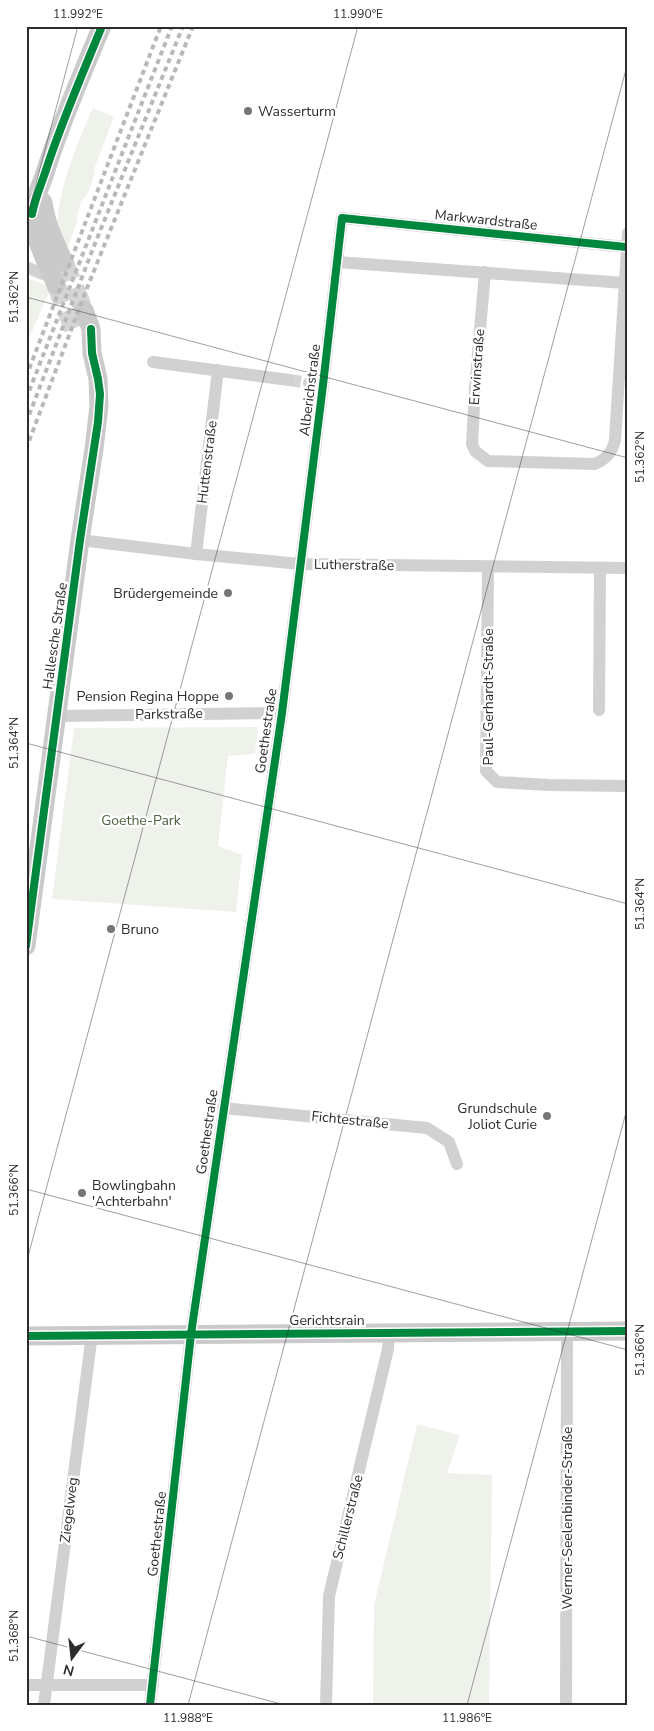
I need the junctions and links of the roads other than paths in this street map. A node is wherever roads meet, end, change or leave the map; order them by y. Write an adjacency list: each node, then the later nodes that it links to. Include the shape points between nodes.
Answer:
1 (102, 26): 2 (main road, via 53,146)
2 (41, 186): 4 (main road); 10 (main road, via 44,215 54,242)
3 (342, 218): 6 (street, Markwardstraße); 7 (street, Alberichstraße)
4 (29, 219): 10 (main road, via 39,246)
5 (628, 234): 6 (street)
6 (626, 247): 11 (street)
7 (337, 262): 9 (street); 19 (street, Alberichstraße)
8 (26, 267): 10 (street, via 43,274)
9 (485, 272): 11 (street); 11 (street, Erwinstraße, via 472,444 475,451 488,460 595,464 612,451)
10 (57, 274)
11 (625, 283)
12 (84, 310): 14 (main road, Hallesche Straße, via 91,330)
13 (75, 332): 14 (main road, Hallesche Straße)
14 (92, 353): 20 (main road, Hallesche Straße, via 98,379 99,406)
15 (153, 362): 16 (street)
16 (218, 370): 17 (street); 21 (street, Huttenstraße)
17 (289, 380)
18 (309, 383): 19 (street)
19 (323, 385): 22 (street, Alberichstraße)
20 (80, 540): 21 (street, Lutherstraße); 28 (main road, Hallesche Straße)
21 (196, 554): 22 (street, Lutherstraße)
22 (300, 564): 23 (street, Lutherstraße); 27 (street, Goethestraße)
23 (488, 567): 24 (street, Lutherstraße); 29 (street, Paul-Gerhardt-Straße, via 486,771 497,782)
24 (600, 568): 25 (street, Lutherstraße); 26 (street)
25 (628, 568)
26 (599, 710)
27 (282, 713): 28 (street, Parkstraße); 31 (street, Goethestraße)
28 (56, 716): 30 (main road, Hallesche Straße)
29 (628, 786)
30 (26, 946)
31 (223, 1108): 32 (street, Fichtestraße, via 427,1128 449,1142); 37 (street, Goethestraße)
32 (457, 1164)
33 (628, 1331): 35 (main road, Gerichtsrain)
34 (388, 1332): 35 (main road, Gerichtsrain); 37 (main road, Gerichtsrain); 44 (street, Schillerstraße, via 388,1349 328,1596)
35 (568, 1332): 45 (street, Werner-Seelenbinder-Straße)
36 (92, 1334): 37 (main road, Gerichtsrain); 38 (main road, Gerichtsrain); 40 (street, Ziegelweg)
37 (191, 1334): 41 (street, Goethestraße)
38 (26, 1336)
39 (26, 1685): 40 (street)
40 (46, 1685): 41 (street); 42 (street, Ziegelweg)
41 (153, 1685): 43 (street, Goethestraße)
42 (44, 1705)
43 (150, 1705)
44 (326, 1705)
45 (566, 1705)

